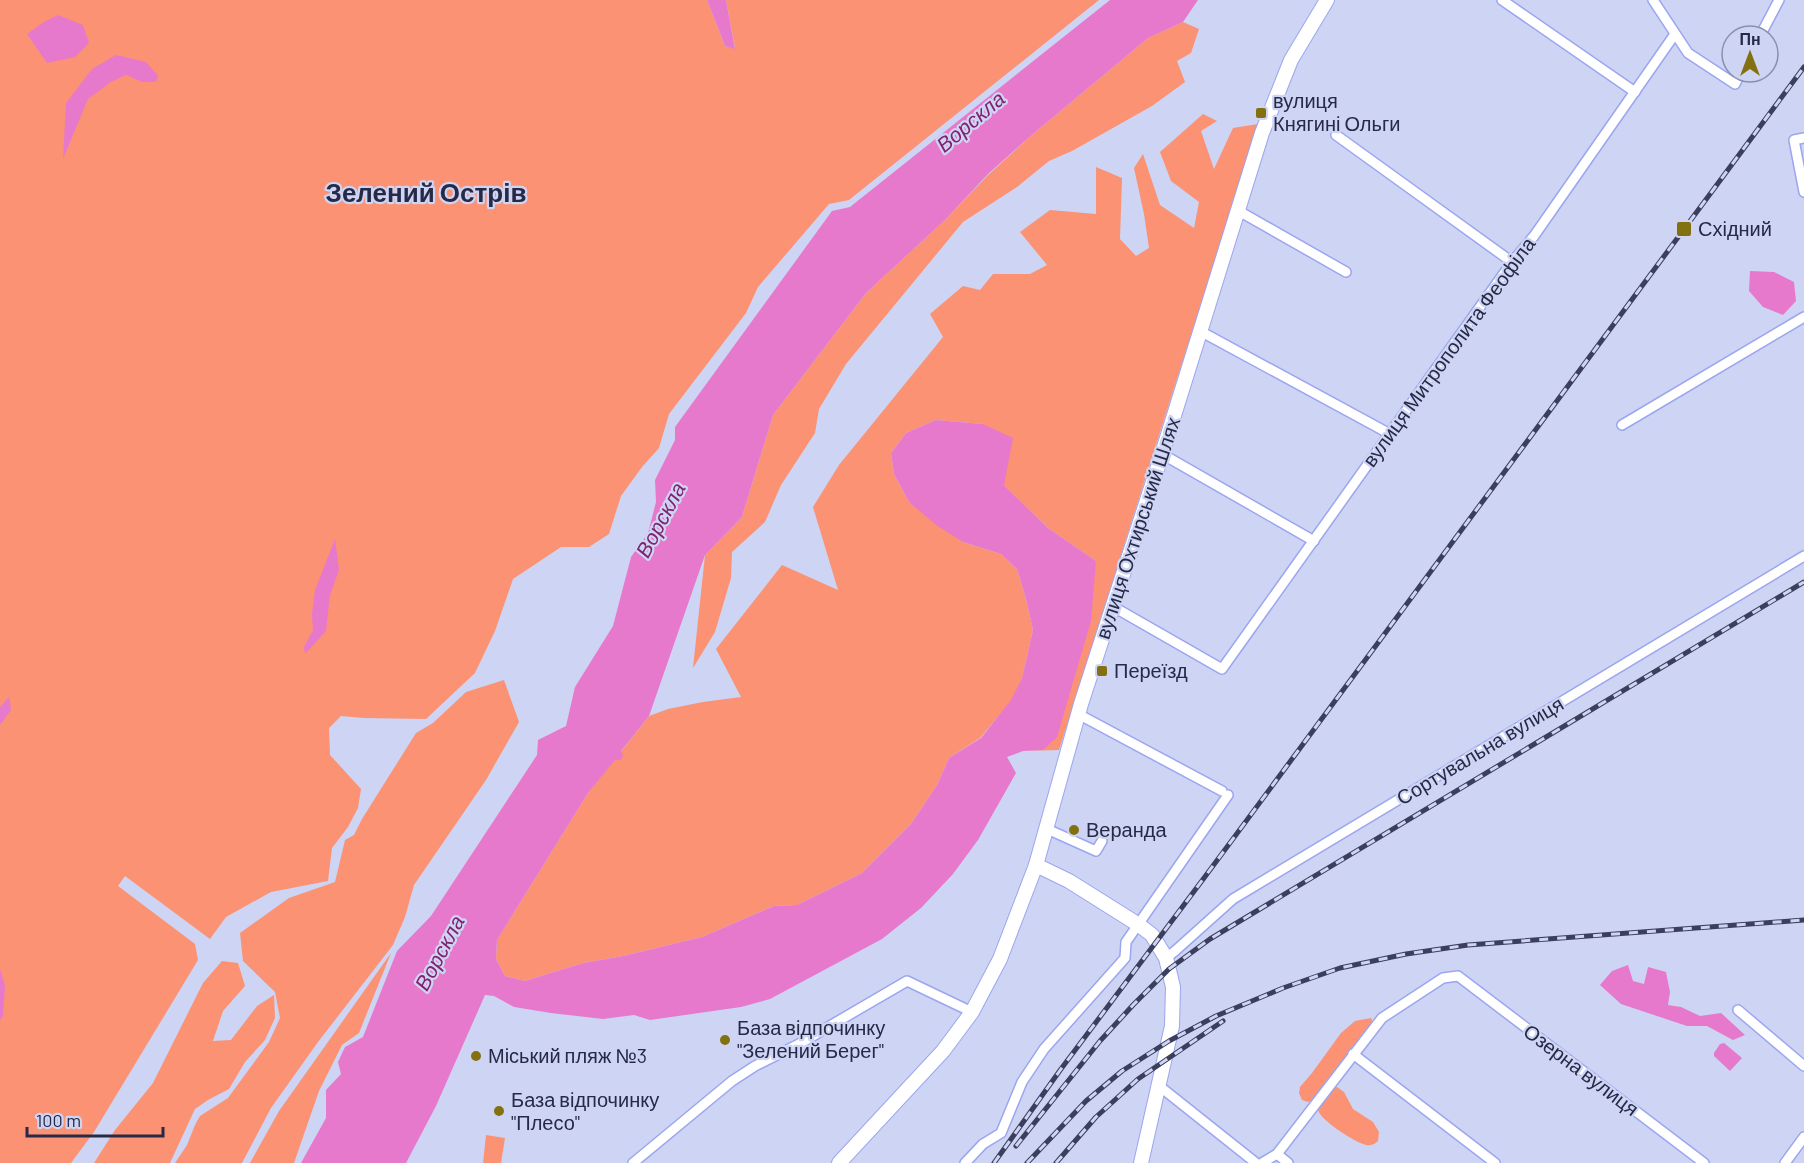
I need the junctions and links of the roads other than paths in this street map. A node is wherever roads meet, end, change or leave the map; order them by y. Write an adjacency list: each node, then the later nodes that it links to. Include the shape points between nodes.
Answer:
1 (1327, 0): 12 (main road, вулиця Охтирський Шлях, via 1291,60 1262,133)
2 (1502, 0): 8 (street)
3 (1653, 0): 6 (street)
4 (1779, 0): 5 (street)
5 (1766, 24)
6 (1675, 34): 7 (street, via 1688,52); 8 (street, вулиця Митрополита Феофіла)
7 (1720, 74)
8 (1635, 92): 13 (street, вулиця Митрополита Феофіла)
9 (1336, 135): 13 (street)
10 (1799, 139): 11 (street)
11 (1804, 192)
12 (1238, 210): 14 (street); 16 (main road, вулиця Охтирський Шлях)
13 (1512, 262): 18 (street, вулиця Митрополита Феофіла)
14 (1346, 272)
15 (1804, 317): 17 (street)
16 (1200, 331): 18 (street); 19 (main road, вулиця Охтирський Шлях)
17 (1622, 425)
18 (1390, 434): 20 (street, вулиця Митрополита Феофіла)
19 (1162, 454): 20 (street); 22 (main road, вулиця Охтирський Шлях)
20 (1314, 541): 22 (street, вулиця Митрополита Феофіла, via 1222,669)
21 (1804, 556): 28 (street, Сортувальна вулиця, via 1233,899)
22 (1112, 606): 23 (main road, вулиця Охтирський Шлях)
23 (1078, 714): 24 (main road, вулиця Охтирський Шлях); 27 (street, via 1225,793)
24 (1047, 829): 25 (street, via 1096,851); 26 (main road, вулиця Охтирський Шлях)
25 (1101, 841)
26 (1036, 865): 27 (main road); 30 (main road, вулиця Охтирський Шлях, via 1000,959)
27 (1139, 925): 28 (main road, via 1152,935); 38 (street, via 1126,942 1125,957 1044,1049 1022,1082 1001,1133 983,1144)
28 (1166, 957): 33 (main road, via 1174,1006)
29 (1738, 1010): 32 (street)
30 (972, 1012): 36 (street, via 907,981 732,1081); 37 (main road, вулиця Охтирський Шлях, via 943,1051)
31 (1353, 1054): 35 (street); 43 (street); 44 (street, Озерна вулиця, via 1382,1018 1443,978 1458,976)
32 (1804, 1066)
33 (1158, 1084): 39 (main road); 40 (street)
34 (1804, 1137): 45 (street)
35 (1277, 1154): 41 (street); 42 (street)
36 (633, 1163)
37 (839, 1163)
38 (965, 1163)
39 (1141, 1163)
40 (1256, 1163)
41 (1262, 1163)
42 (1288, 1163)
43 (1495, 1163)
44 (1704, 1163)
45 (1785, 1163)

